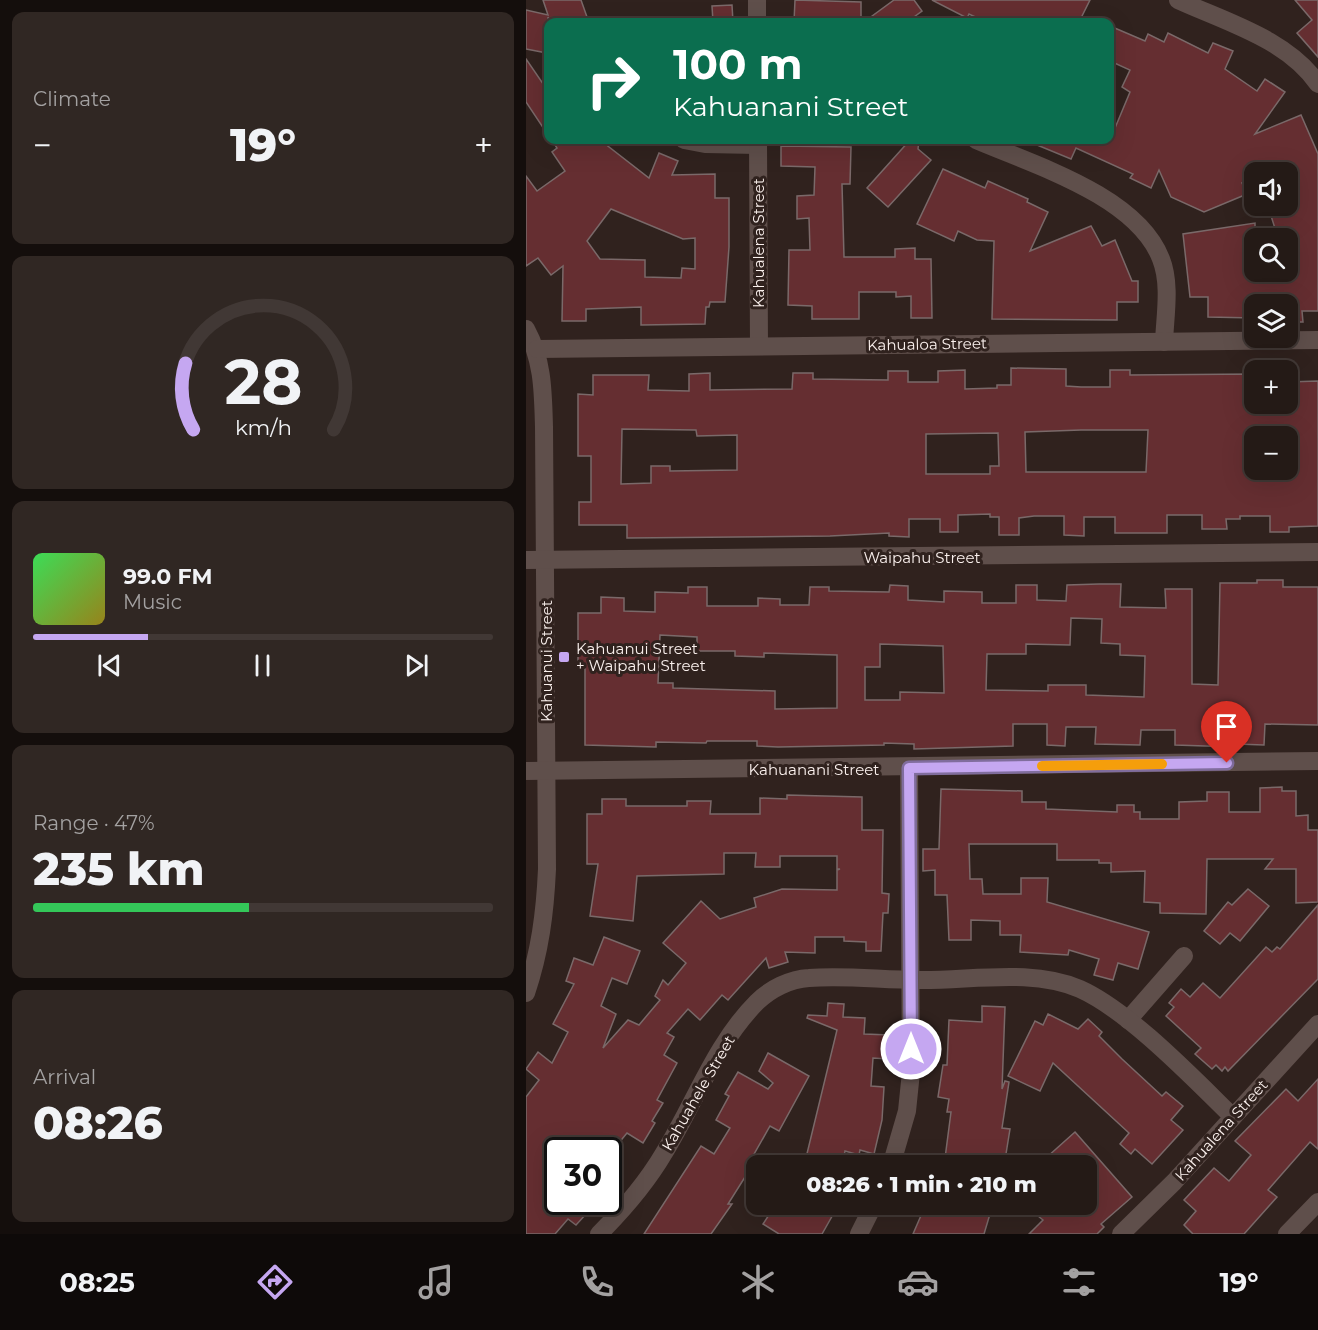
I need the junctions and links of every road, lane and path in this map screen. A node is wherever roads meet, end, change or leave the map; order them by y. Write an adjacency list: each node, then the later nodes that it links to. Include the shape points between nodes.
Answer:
1 (757, 0): 3 (street)
2 (1178, 0): 4 (street, via 1267,40 1291,55)
3 (757, 18)
4 (1318, 84)
5 (758, 144): 10 (street, Kahualena Street)
6 (985, 144): 9 (street, via 1091,191 1138,223 1162,260 1166,282)
7 (526, 329): 11 (street, Kahuanui Street)
8 (1318, 340): 9 (street, Kahualoa Street)
9 (1164, 342): 10 (street, Kahualoa Street)
10 (759, 346): 11 (street, Kahualoa Street)
11 (537, 349): 14 (street, Kahuanui Street, via 544,427)
12 (1318, 552): 14 (street, Waipahu Street)
13 (526, 560): 14 (street, Waipahu Street)
14 (545, 560): 18 (street, Kahuanui Street)
15 (1318, 761): 16 (street, Kahuanani Street)
16 (909, 768): 18 (street, Kahuanani Street); 20 (street)
17 (526, 771): 18 (street, Kahuanani Street)
18 (547, 771): 21 (street, Kahuanui Street, via 545,916 538,959)
19 (1184, 956): 22 (street)
20 (911, 980): 22 (street, Kahuahele Street, via 1059,981 1096,997); 25 (street, via 911,1072 907,1111); 28 (street, Kahuahele Street, via 808,978 785,983 759,1000 739,1021 716,1057 664,1154)
21 (526, 993)
22 (1128, 1020): 24 (street, Kahuahele Street)
23 (1318, 1024): 24 (street, Kahualena Street)
24 (1233, 1116): 30 (street, Kahualena Street)
25 (894, 1155)
26 (1318, 1203): 31 (street)
27 (868, 1215): 29 (street)
28 (599, 1234)
29 (859, 1234)
30 (1121, 1234)
31 (1287, 1234)

